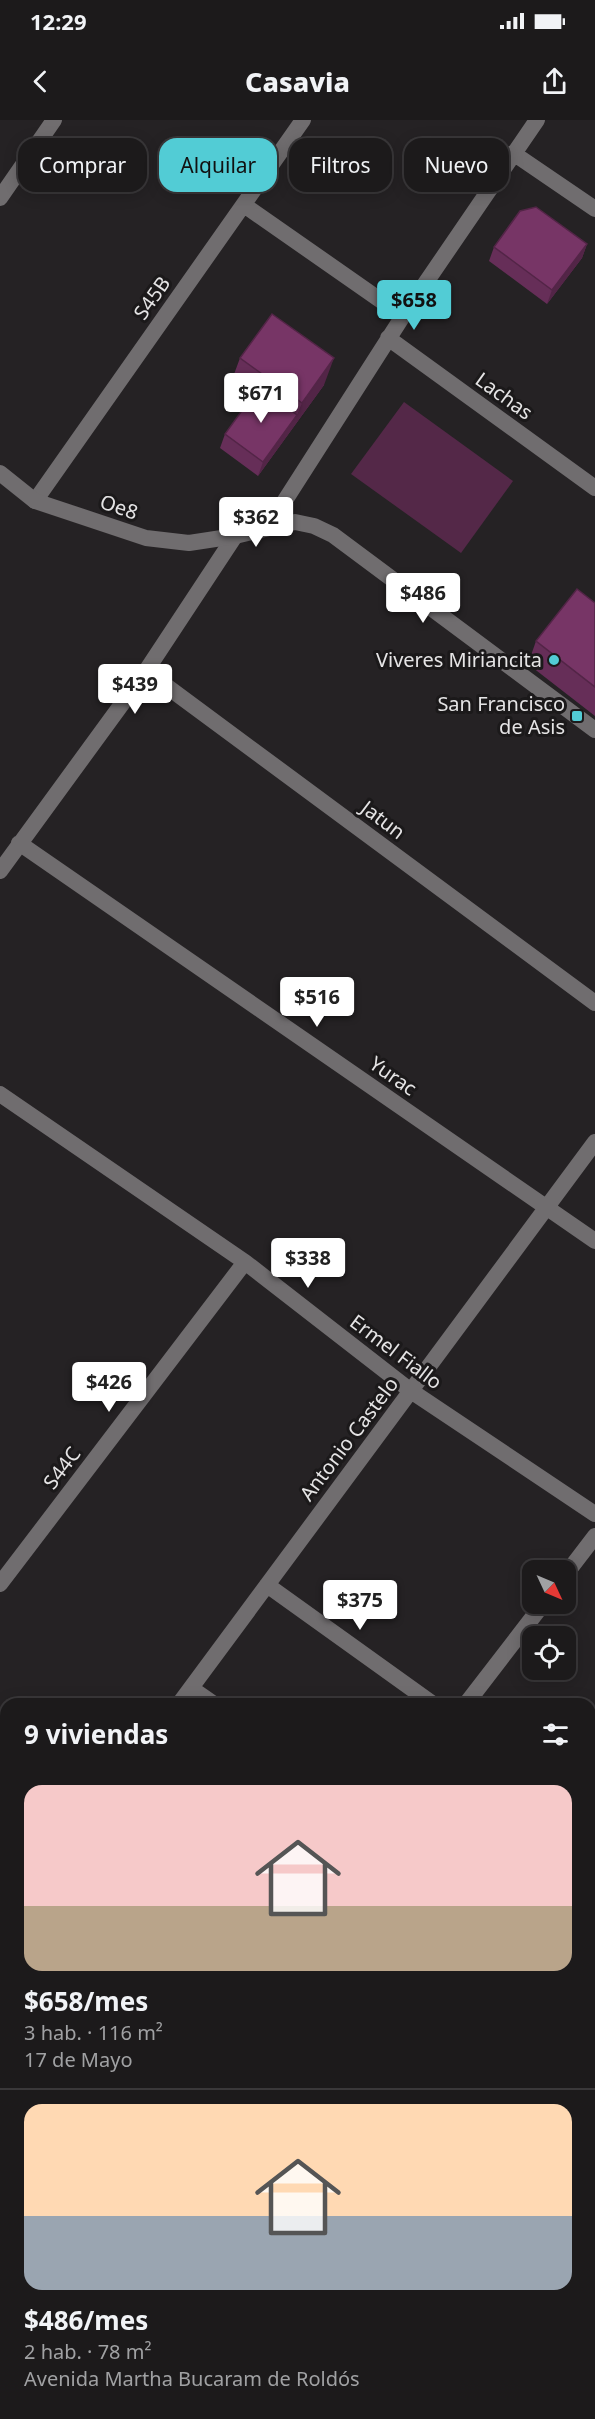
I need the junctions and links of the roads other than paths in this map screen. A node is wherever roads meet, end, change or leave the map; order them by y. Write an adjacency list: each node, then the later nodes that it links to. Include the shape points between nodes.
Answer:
1 (54, 120): 5 (street)
2 (303, 120): 6 (street, S45B)
3 (537, 120): 4 (street)
4 (513, 153): 7 (street); 8 (street)
5 (0, 198)
6 (244, 205): 8 (street); 12 (street, S45B)
7 (595, 209)
8 (403, 316): 9 (street)
9 (388, 338): 11 (street, Lachas); 13 (street)
10 (0, 473): 12 (street, Oe8)
11 (595, 489)
12 (35, 501): 14 (street, Oe8, via 146,538 189,543)
13 (268, 527): 14 (street, Oe8); 16 (street, Oe8, via 295,522 333,535)
14 (235, 537): 15 (street)
15 (146, 671): 17 (street); 19 (street, Jatun)
16 (595, 730)
17 (19, 843): 18 (street); 22 (street, Yurac)
18 (0, 871)
19 (595, 1003)
20 (0, 1094): 24 (street, Ermel Fiallo)
21 (595, 1142): 22 (street, Antonio Castelo)
22 (546, 1208): 23 (street, Yurac); 25 (street, Antonio Castelo)
23 (595, 1241)
24 (245, 1262): 25 (street, Ermel Fiallo); 29 (street, S44C)
25 (411, 1391): 26 (street, Ermel Fiallo); 30 (street, Antonio Castelo)
26 (595, 1514)
27 (595, 1536): 28 (street)
28 (576, 1561)
29 (0, 1584)
30 (267, 1586): 32 (street, Antonio Castelo); 35 (street)
31 (535, 1614): 36 (street)
32 (191, 1688): 33 (street, Antonio Castelo); 34 (street)
33 (184, 1698)
34 (205, 1698)
35 (425, 1698)
36 (471, 1698)

